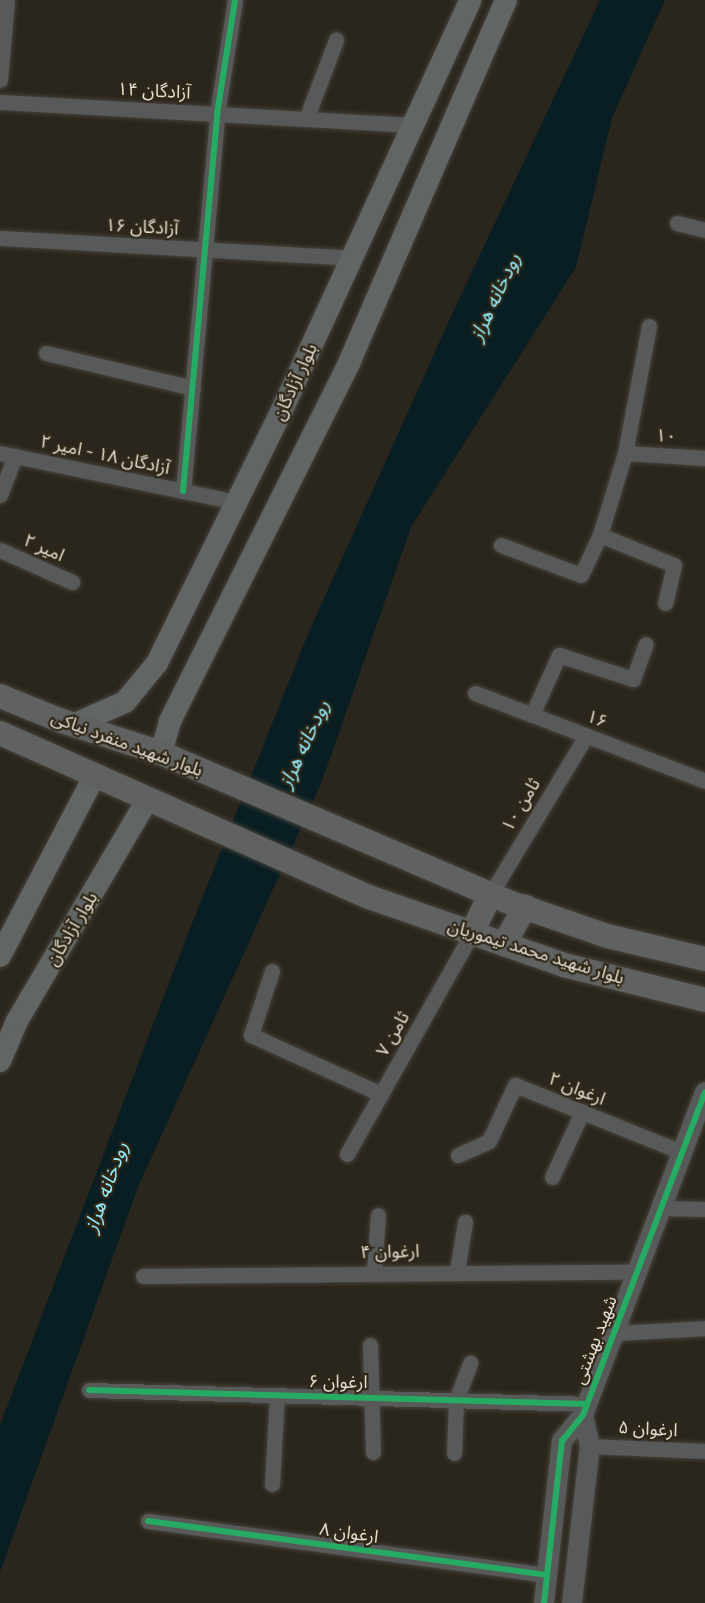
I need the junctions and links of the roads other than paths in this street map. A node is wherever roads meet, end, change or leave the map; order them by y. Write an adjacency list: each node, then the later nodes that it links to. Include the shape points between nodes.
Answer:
1 (7, 0): 6 (street)
2 (235, 0): 8 (street)
3 (471, 0): 10 (main road, بلوار آزادگان)
4 (506, 0): 20 (main road)
5 (336, 40): 9 (street)
6 (0, 80)
7 (0, 102): 8 (street, آزادگان ۱۴)
8 (217, 114): 9 (street, آزادگان ۱۴); 14 (street)
9 (306, 119): 10 (street, آزادگان ۱۴)
10 (414, 125): 15 (main road, بلوار آزادگان)
11 (677, 223): 12 (street)
12 (705, 230)
13 (0, 238): 14 (street, آزادگان ۱۶)
14 (205, 250): 15 (street, آزادگان ۱۶); 18 (street)
15 (353, 258): 19 (main road, بلوار آزادگان)
16 (649, 326): 21 (street)
17 (46, 353): 18 (street)
18 (193, 388): 24 (street)
19 (289, 396): 20 (main road); 26 (main road, بلوار آزادگان)
20 (326, 409): 39 (main road, via 170,721)
21 (625, 453): 23 (street, ۱۰); 27 (street)
22 (8, 455): 24 (street, آزادگان ۱۸ - امیر ۲); 25 (street)
23 (705, 457)
24 (183, 491): 26 (street, آزادگان ۱۸ - امیر ۲)
25 (0, 495)
26 (237, 502): 36 (main road, بلوار آزادگان, via 157,663 125,702)
27 (600, 535): 28 (street, via 581,575); 31 (street, via 674,565)
28 (501, 545)
29 (0, 550): 30 (street, امیر ۲)
30 (72, 582)
31 (665, 603)
32 (646, 644): 35 (street, via 633,679 559,655)
33 (475, 693): 35 (street, ۱۶)
34 (0, 696): 36 (main road, بلوار شهید منفرد نیاکی)
35 (532, 715): 38 (street, ۱۶)
36 (73, 724): 39 (main road, بلوار شهید منفرد نیاکی)
37 (0, 733): 40 (main road, بلوار شهید منفرد نیاکی)
38 (586, 736): 41 (street, ۱۶); 44 (street, ثامن ۱۰)
39 (161, 753): 43 (main road, بلوار شهید منفرد نیاکی)
40 (95, 775): 42 (main road, بلوار شهید منفرد نیاکی); 49 (main road)
41 (705, 781)
42 (148, 799): 45 (main road, بلوار شهید منفرد نیاکی); 53 (main road, بلوار آزادگان)
43 (386, 852): 44 (main road, بلوار شهید محمد تیموریان)
44 (490, 895): 46 (main road, بلوار شهید محمد تیموریان); 47 (main road)
45 (369, 897): 47 (main road, بلوار شهید محمد تیموریان)
46 (525, 907): 48 (main road); 50 (main road, بلوار شهید محمد تیموریان, via 607,936)
47 (472, 933): 48 (main road, بلوار شهید محمد تیموریان); 56 (street, ثامن ۷)
48 (504, 944): 52 (main road, بلوار شهید محمد تیموریان, via 564,965)
49 (0, 956)
50 (705, 959)
51 (272, 971): 56 (street, via 251,1035)
52 (705, 1000)
53 (8, 1018): 54 (main road, بلوار آزادگان)
54 (0, 1061)
55 (705, 1092): 58 (street, شهید بهشتی)
56 (381, 1094): 59 (street, ثامن ۷)
57 (582, 1112): 58 (street, ارغوان ۲); 60 (street, ارغوان ۲, via 515,1085 489,1141); 61 (street)
58 (682, 1152): 62 (street, شهید بهشتی)
59 (347, 1154)
60 (458, 1155)
61 (552, 1177)
62 (661, 1208): 63 (street); 68 (street, شهید بهشتی)
63 (705, 1209)
64 (378, 1215): 67 (street)
65 (465, 1222): 66 (street)
66 (457, 1271): 67 (street, ارغوان ۴); 68 (street, ارغوان ۴)
67 (374, 1272): 69 (street, ارغوان ۴)
68 (637, 1272): 71 (street, شهید بهشتی)
69 (143, 1276)
70 (705, 1328): 71 (street)
71 (614, 1333): 78 (street, شهید بهشتی)
72 (370, 1345): 76 (street)
73 (470, 1363): 77 (street)
74 (89, 1390): 75 (street, ارغوان ۶)
75 (277, 1395): 76 (street, ارغوان ۶); 83 (street)
76 (372, 1398): 77 (street, ارغوان ۶); 80 (street)
77 (456, 1400): 78 (street, ارغوان ۶); 82 (street)
78 (585, 1409): 79 (street); 85 (street, شهید بهشتی, via 562,1441)
79 (590, 1446): 81 (street, ارغوان ۵); 87 (street)
80 (373, 1452)
81 (705, 1452)
82 (454, 1453)
83 (272, 1484)
84 (148, 1521): 85 (street, ارغوان ۸)
85 (546, 1575): 86 (street, شهید بهشتی)
86 (544, 1603)
87 (572, 1603)

